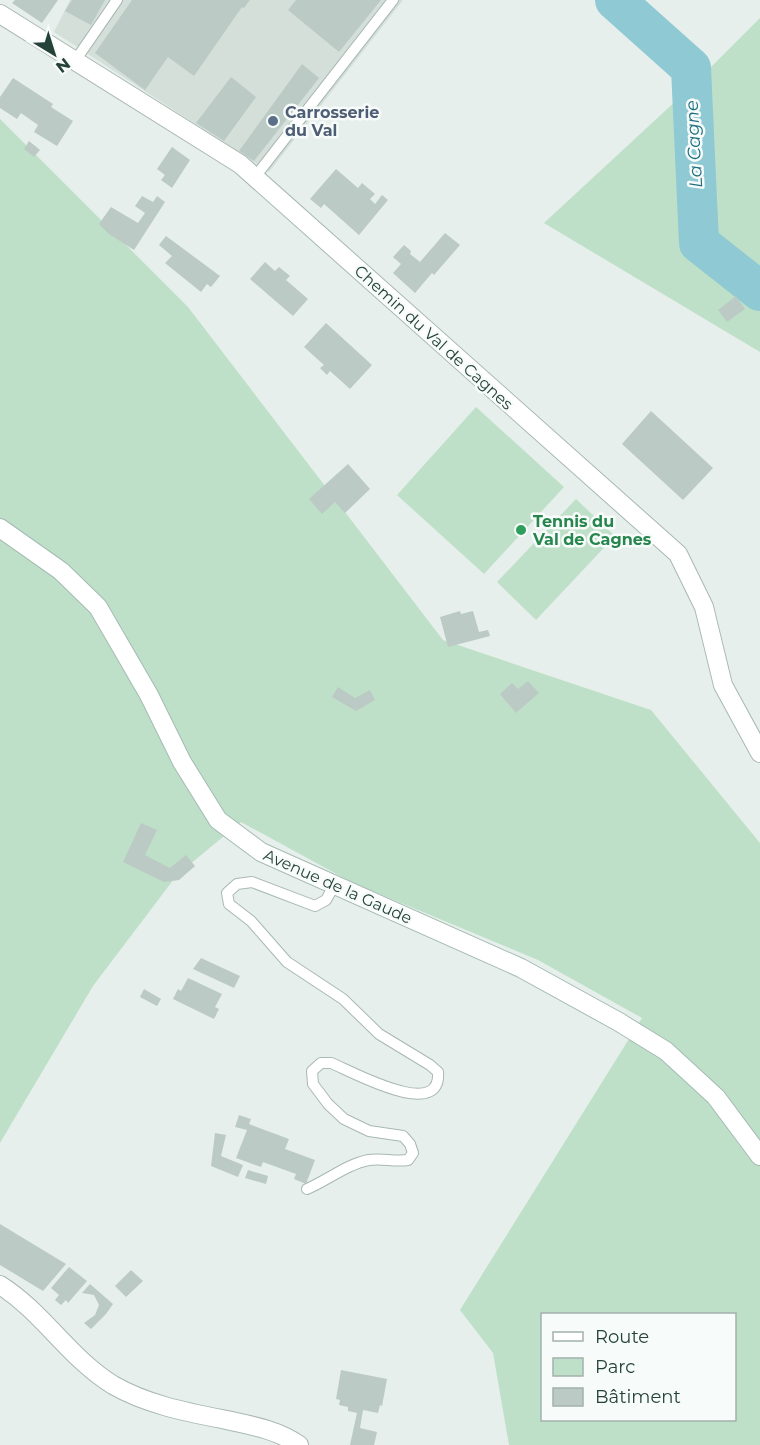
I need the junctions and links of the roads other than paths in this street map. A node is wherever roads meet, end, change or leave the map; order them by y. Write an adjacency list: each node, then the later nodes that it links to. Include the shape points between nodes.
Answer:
1 (117, 0): 4 (lane)
2 (393, 0): 5 (lane)
3 (0, 14): 4 (street, Chemin du Val de Cagnes)
4 (75, 61): 5 (street, Chemin du Val de Cagnes)
5 (255, 177): 7 (street, Chemin du Val de Cagnes, via 678,554 704,607 723,684)
6 (0, 528): 8 (street, Avenue de la Gaude, via 61,571 98,608 218,820 261,852)
7 (760, 753)
8 (335, 885): 9 (street, Avenue de la Gaude, via 521,968 619,1022 666,1052 716,1097); 10 (lane, via 326,900 315,906 252,882 237,884 227,893 229,904 251,921 287,962 343,999 379,1034 430,1065 438,1072 439,1081 424,1095 400,1092 331,1063 321,1063 312,1071 313,1084 328,1104 345,1119 369,1131 403,1136 413,1153 408,1160 372,1159 354,1164)
9 (760, 1156)
10 (307, 1189)
11 (0, 1285): 12 (street, via 113,1385 178,1410 284,1435)
12 (299, 1445)

